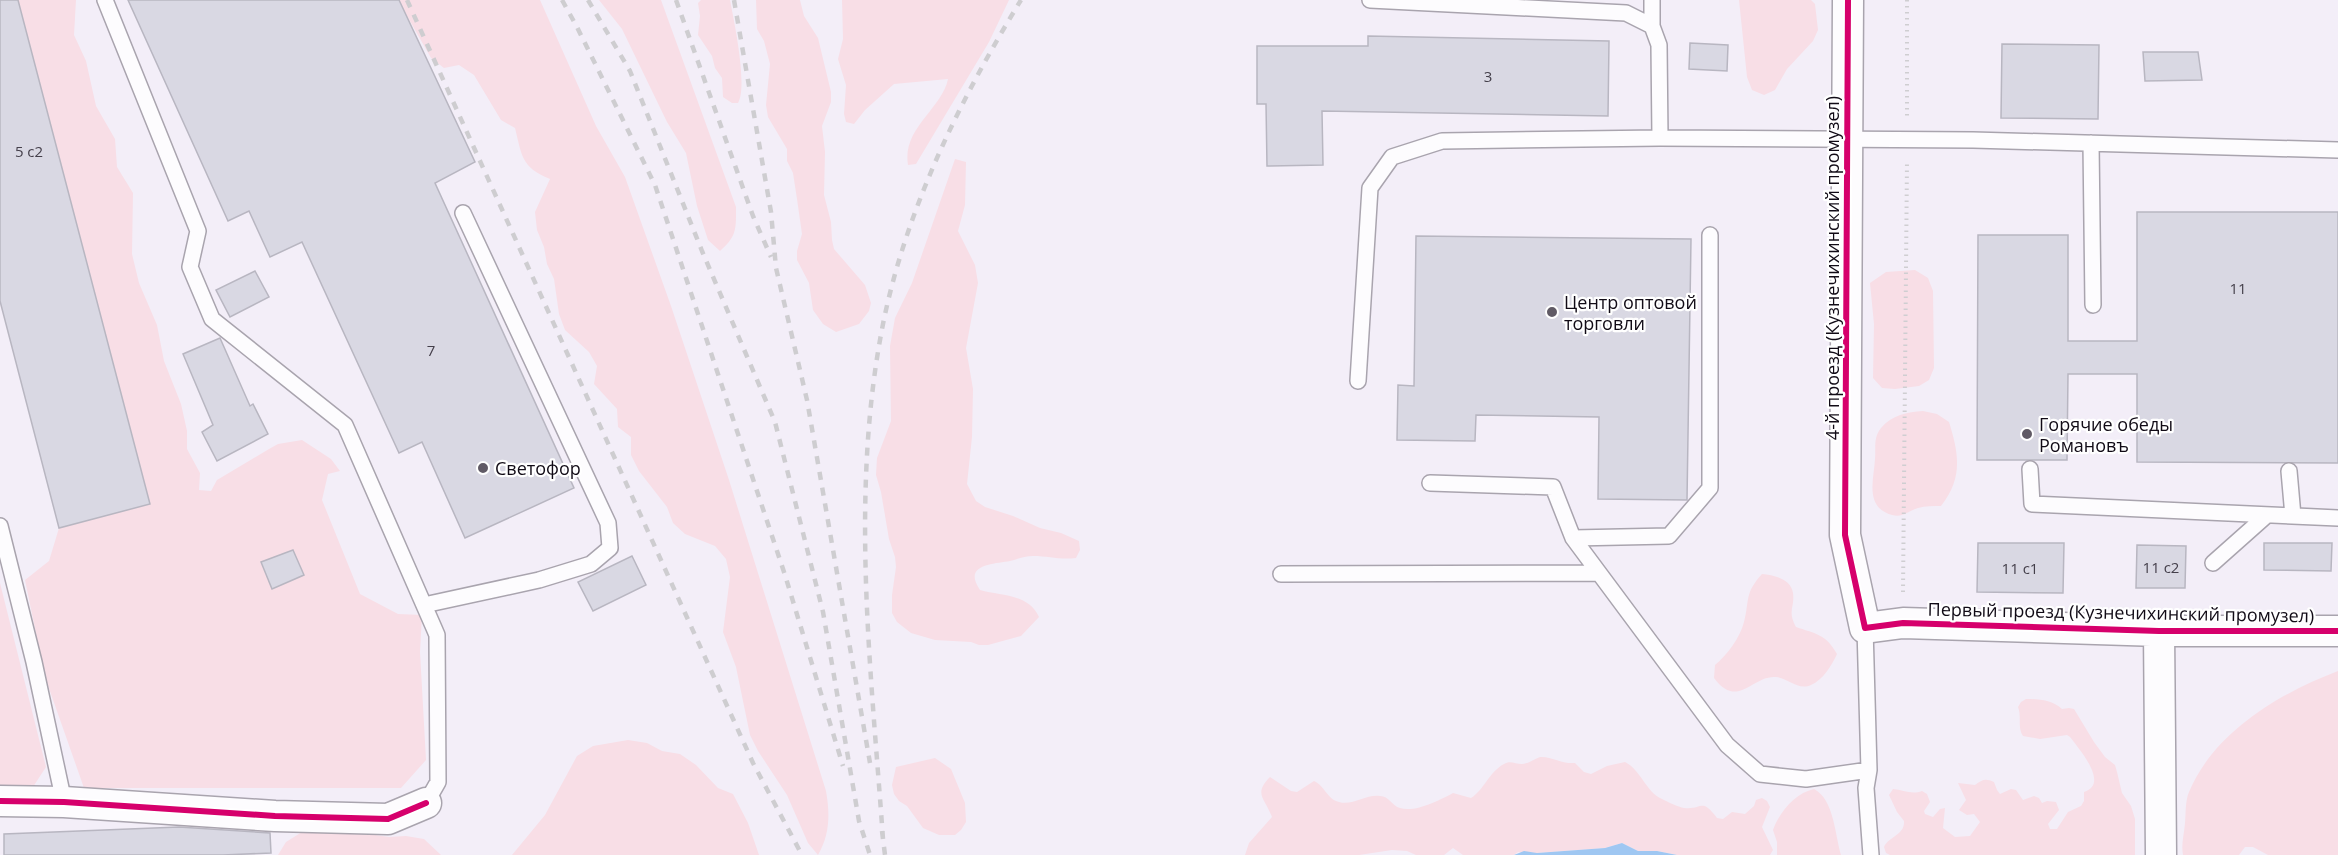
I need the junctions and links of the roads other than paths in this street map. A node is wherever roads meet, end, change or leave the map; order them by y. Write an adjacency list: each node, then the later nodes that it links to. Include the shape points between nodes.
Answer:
1 (105, 0): 26 (lane, via 198,231 190,267 212,319 345,425)
2 (1370, 0): 5 (lane, via 1626,13)
3 (1652, 0): 5 (lane)
4 (1848, 0): 7 (street, 4-й проезд (Кузнечихинский промузел))
5 (1652, 26): 6 (lane, via 1659,45)
6 (1660, 138): 7 (lane); 13 (lane, via 1442,141 1392,157 1370,188)
7 (1847, 140): 8 (lane); 27 (street, 4-й проезд (Кузнечихинский промузел), via 1845,535)
8 (2091, 143): 9 (lane); 12 (lane)
9 (2338, 150)
10 (463, 213): 26 (lane, via 608,523 610,548 591,564 539,580)
11 (1710, 235): 21 (lane, via 1710,488 1669,536)
12 (2092, 305)
13 (1358, 381)
14 (2030, 469): 17 (lane, via 2032,504)
15 (2289, 471): 18 (lane)
16 (1430, 483): 21 (lane, via 1553,487)
17 (2267, 515): 18 (lane); 23 (lane)
18 (2293, 516): 19 (lane)
19 (2338, 518)
20 (0, 526): 22 (lane)
21 (1573, 538): 24 (lane)
22 (2, 546): 32 (lane, via 34,662)
23 (2213, 563)
24 (1599, 573): 25 (lane); 30 (lane, via 1727,745 1760,774 1806,779)
25 (1281, 574)
26 (424, 605): 33 (lane, via 437,635 438,782)
27 (1865, 628): 28 (street, Первый проезд (Кузнечихинский промузел), via 1903,623); 30 (lane)
28 (2159, 631): 29 (street, Первый проезд (Кузнечихинский промузел)); 35 (street)
29 (2338, 631)
30 (1869, 770): 34 (lane, via 1866,788)
31 (0, 801): 32 (street)
32 (64, 802): 33 (street, via 387,819)
33 (426, 803)
34 (1871, 855)
35 (2161, 855)

